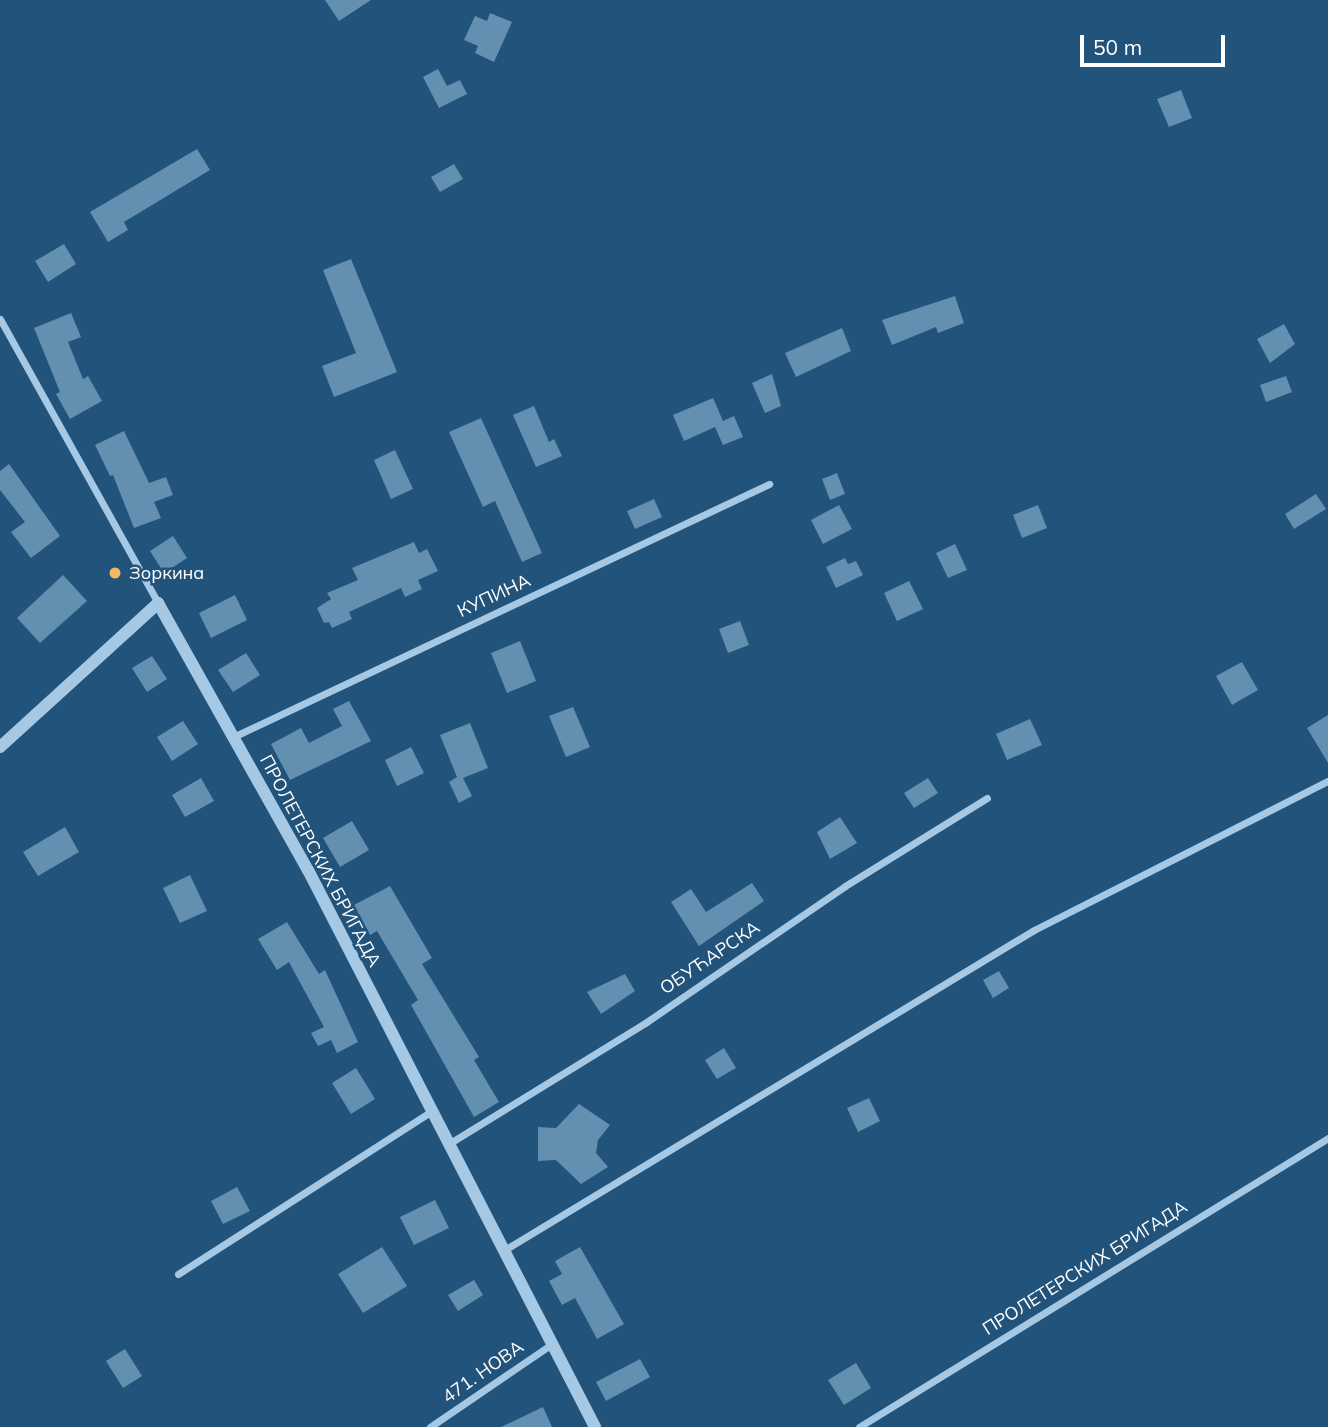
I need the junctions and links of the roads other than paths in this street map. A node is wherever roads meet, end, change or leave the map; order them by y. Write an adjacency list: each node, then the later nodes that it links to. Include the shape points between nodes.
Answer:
1 (0, 319): 3 (street, ПРОЛЕТЕРСКИХ БРИГАДА)
2 (769, 484): 4 (street, КУПИНА)
3 (158, 603): 4 (street, ПРОЛЕТЕРСКИХ БРИГАДА); 5 (street)
4 (233, 737): 8 (street, ПРОЛЕТЕРСКИХ БРИГАДА)
5 (0, 747)
6 (1328, 781): 11 (street, via 1034,930)
7 (987, 798): 10 (street, ОБУЋАРСКА, via 845,886 645,1023)
8 (433, 1110): 10 (street, ПРОЛЕТЕРСКИХ БРИГАДА); 12 (street)
9 (1328, 1138): 16 (street, ПРОЛЕТЕРСКИХ БРИГАДА)
10 (450, 1143): 11 (street, ПРОЛЕТЕРСКИХ БРИГАДА)
11 (506, 1249): 13 (street, ПРОЛЕТЕРСКИХ БРИГАДА)
12 (178, 1274)
13 (553, 1343): 14 (street, 471. НОВА); 15 (street, ПРОЛЕТЕРСКИХ БРИГАДА)
14 (430, 1427)
15 (595, 1427)
16 (859, 1427)

